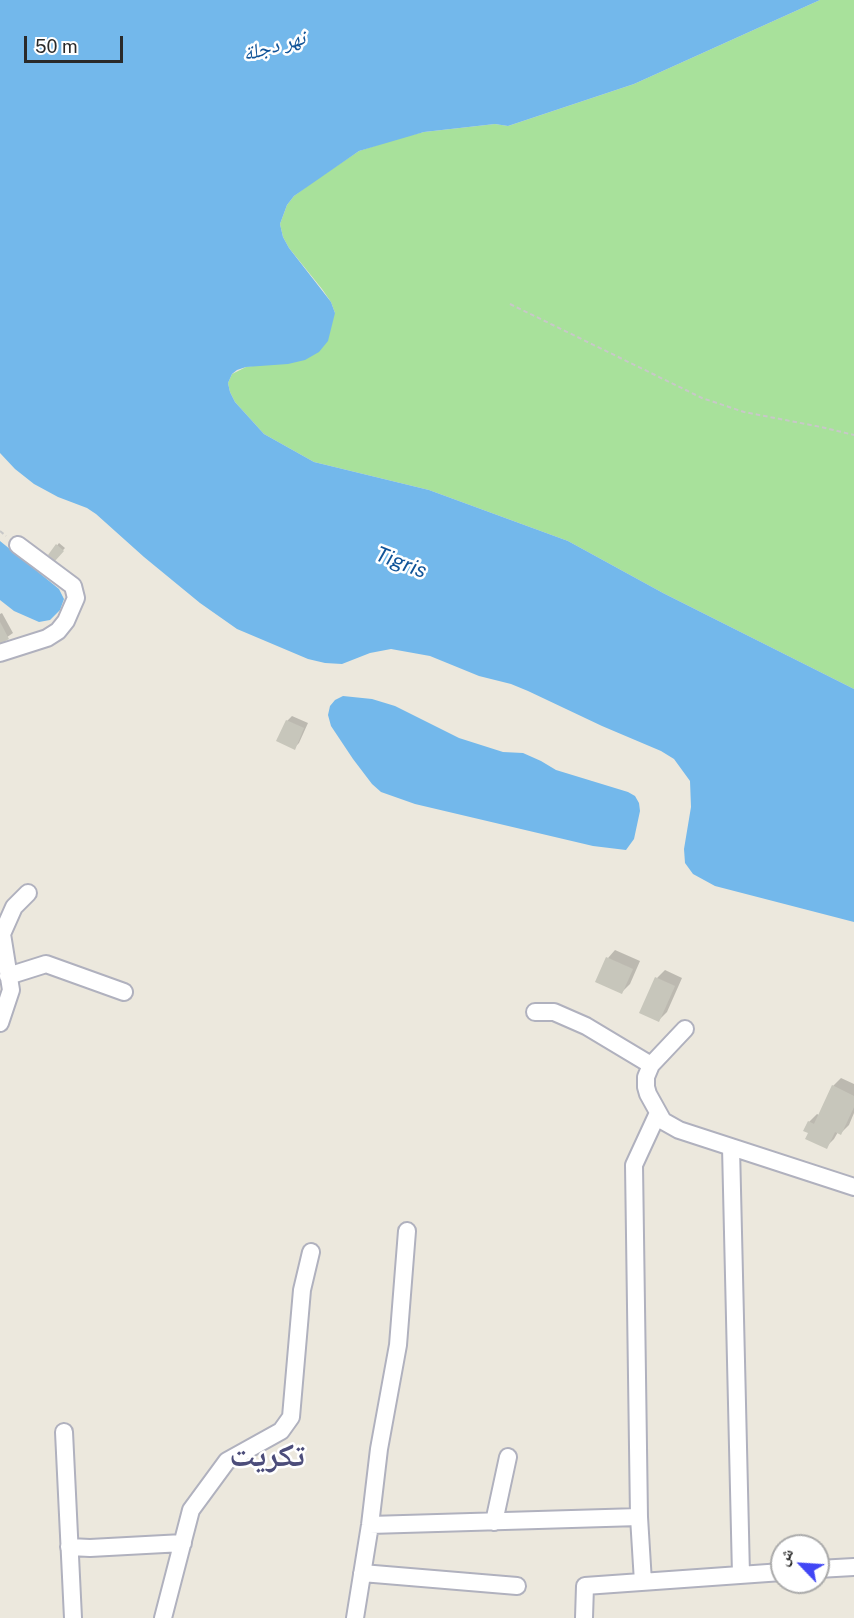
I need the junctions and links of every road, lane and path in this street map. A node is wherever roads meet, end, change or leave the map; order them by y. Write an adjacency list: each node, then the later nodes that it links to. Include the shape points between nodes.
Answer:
1 (510, 304): 2 (path, via 702,398 744,412)
2 (854, 435)
3 (18, 545): 4 (street, via 73,586 76,598 58,631)
4 (0, 653)
5 (28, 893): 6 (street, via 14,908 2,934)
6 (8, 976): 7 (street, via 46,964); 9 (street, via 11,990)
7 (124, 992)
8 (535, 1012): 11 (street, via 554,1012 575,1021)
9 (0, 1023)
10 (685, 1029): 11 (street)
11 (651, 1065): 12 (street, via 646,1087)
12 (658, 1113): 13 (street, via 670,1126); 19 (street, via 634,1165)
13 (731, 1147): 14 (street); 28 (street)
14 (854, 1187)
15 (407, 1231): 21 (street, via 398,1345)
16 (310, 1252): 22 (street, via 302,1290 291,1417 281,1431 227,1461 191,1510)
17 (64, 1432): 23 (street)
18 (508, 1457): 20 (street)
19 (639, 1516): 20 (street); 29 (street)
20 (494, 1522): 21 (street)
21 (370, 1525): 26 (street)
22 (183, 1543): 23 (street); 32 (street)
23 (69, 1546): 31 (street)
24 (854, 1567): 25 (street)
25 (830, 1568)
26 (362, 1573): 30 (street); 33 (street)
27 (770, 1573): 28 (street)
28 (741, 1575): 29 (street)
29 (643, 1582): 34 (street, via 585,1586)
30 (517, 1586)
31 (73, 1618)
32 (163, 1618)
33 (355, 1618)
34 (584, 1618)

